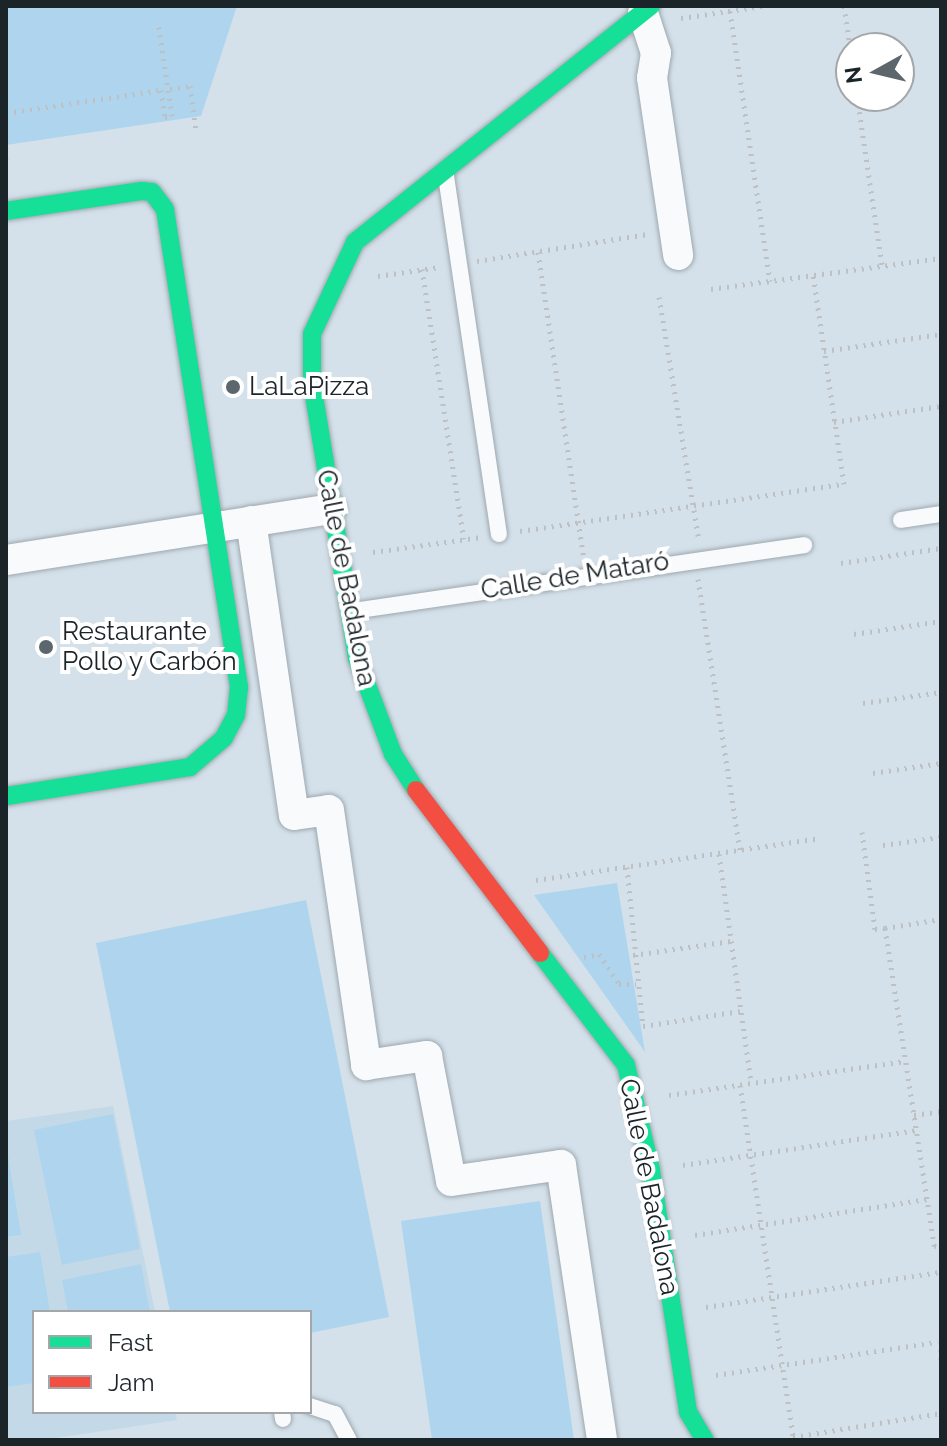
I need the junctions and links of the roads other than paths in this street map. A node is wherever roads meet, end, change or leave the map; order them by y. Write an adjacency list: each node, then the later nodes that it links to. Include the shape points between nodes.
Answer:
1 (655, 13): 2 (street, Calle de Badalona); 4 (street, via 652,78)
2 (445, 171): 5 (street, Calle de Badalona, via 355,242 312,334 312,383); 10 (lane)
3 (6, 211): 9 (street, via 142,191 159,199 169,228)
4 (678, 255)
5 (331, 509): 8 (street); 13 (street, Calle de Badalona)
6 (941, 514): 7 (lane)
7 (901, 520)
8 (251, 521): 9 (street); 17 (street, via 294,815 329,810 366,1065 427,1056 451,1181 561,1165)
9 (214, 527): 12 (street); 14 (street, via 239,687 236,715 224,738 190,767)
10 (499, 534)
11 (804, 545): 13 (lane, Calle de Mataró)
12 (6, 560)
13 (347, 612): 18 (street, Calle de Badalona, via 370,700 393,754 424,803 626,1065 651,1170 688,1412)
14 (6, 796)
15 (312, 1407): 16 (lane, via 335,1414)
16 (349, 1440)
17 (602, 1440)
18 (705, 1440)

